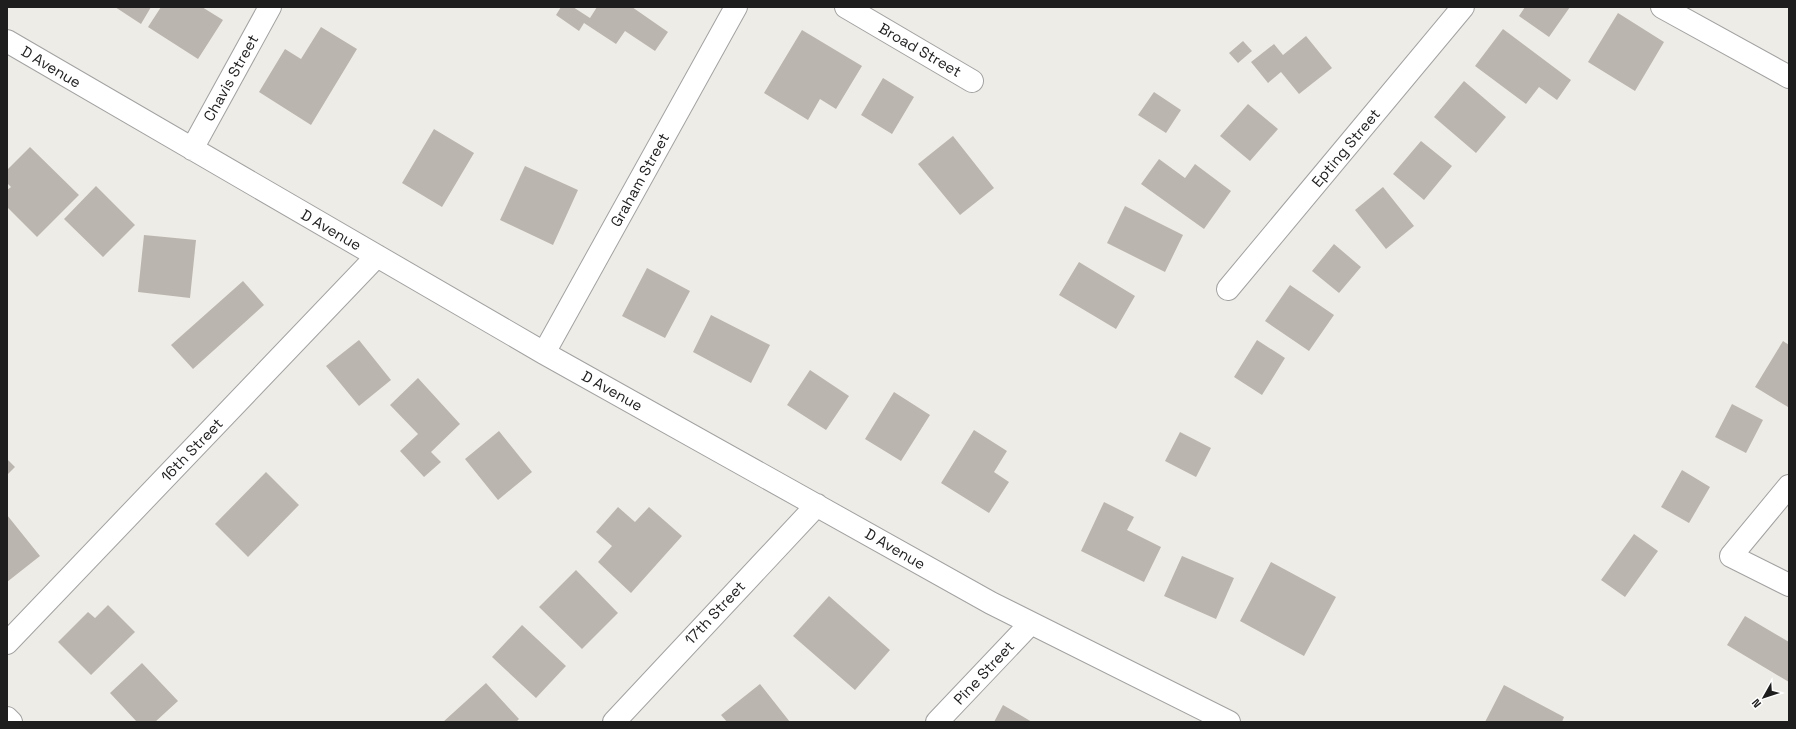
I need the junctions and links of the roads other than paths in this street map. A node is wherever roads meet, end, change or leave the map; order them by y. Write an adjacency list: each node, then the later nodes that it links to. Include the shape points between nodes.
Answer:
1 (270, 7): 9 (street, Chavis Street)
2 (736, 7): 12 (street, Graham Street)
3 (846, 7): 8 (street, Broad Street)
4 (1463, 7): 11 (street, Epting Street)
5 (1662, 7): 7 (street)
6 (7, 41): 9 (street, D Avenue)
7 (1789, 77)
8 (972, 81)
9 (192, 149): 10 (street, D Avenue)
10 (377, 256): 12 (street, D Avenue); 17 (street, 16th Street)
11 (1228, 289)
12 (544, 353): 14 (street, D Avenue)
13 (1789, 486): 15 (street, via 1731,556)
14 (817, 505): 16 (street, D Avenue); 20 (street, 17th Street)
15 (1789, 585)
16 (1031, 623): 21 (street, Pine Street); 22 (street, D Avenue)
17 (7, 643)
18 (7, 718): 19 (street)
19 (11, 722)
20 (614, 722)
21 (937, 722)
22 (1228, 722)

